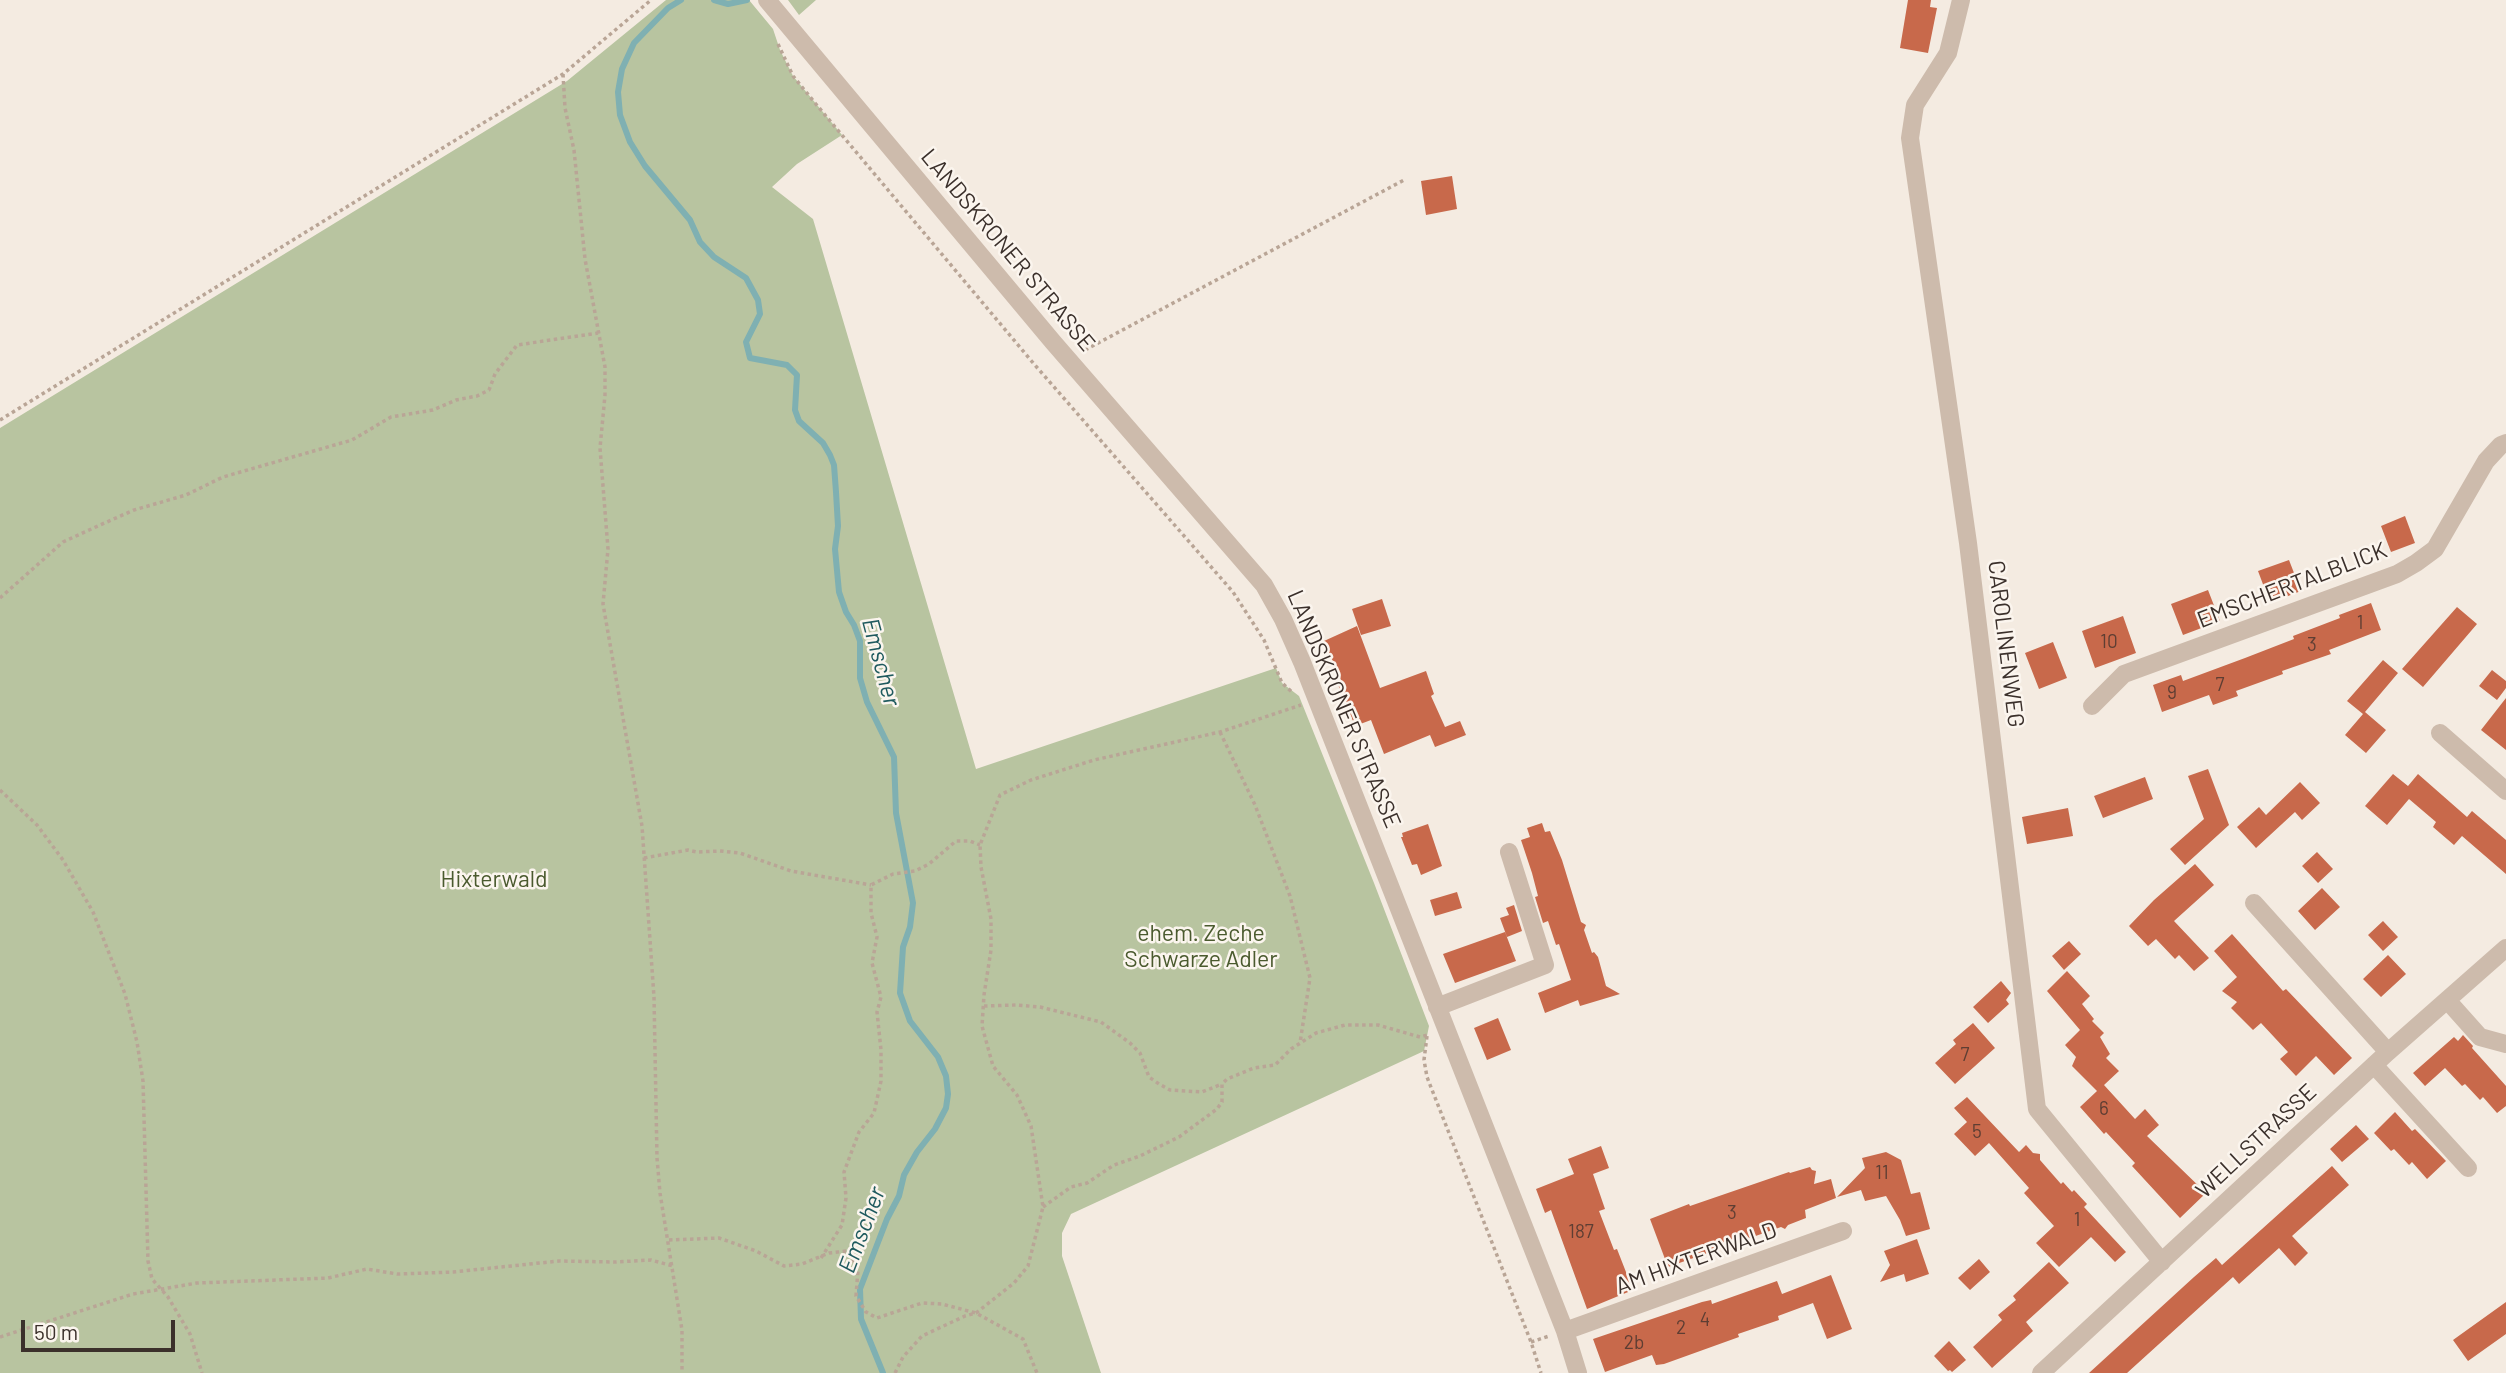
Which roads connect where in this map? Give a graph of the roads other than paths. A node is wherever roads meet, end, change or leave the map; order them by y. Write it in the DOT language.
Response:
graph roads {
  1 [pos="767,0"];
  2 [pos="1961,0"];
  3 [pos="2506,443"];
  4 [pos="2092,706"];
  5 [pos="2440,733"];
  6 [pos="2506,791"];
  7 [pos="1509,852"];
  8 [pos="2254,903"];
  9 [pos="2506,948"];
  10 [pos="2447,1000"];
  11 [pos="1437,1007"];
  12 [pos="2506,1044"];
  13 [pos="2389,1052"];
  14 [pos="2374,1065"];
  15 [pos="2468,1168"];
  16 [pos="1843,1231"];
  17 [pos="2162,1262"];
  18 [pos="1565,1331"];
  19 [pos="1578,1373"];
  20 [pos="2040,1373"];
  1 -- 11 [label="street, LANDSKRONER STRASSE"];
  2 -- 17 [label="street, CAROLINENWEG"];
  3 -- 4 [label="street, EMSCHERTALBLICK"];
  5 -- 6 [label="street"];
  7 -- 11 [label="street"];
  8 -- 13 [label="street"];
  9 -- 10 [label="street, WELLSTRASSE"];
  10 -- 12 [label="street"];
  10 -- 13 [label="street, WELLSTRASSE"];
  11 -- 18 [label="street, LANDSKRONER STRASSE"];
  13 -- 14 [label="street, WELLSTRASSE"];
  14 -- 15 [label="street"];
  14 -- 17 [label="street, WELLSTRASSE"];
  16 -- 18 [label="street, AM HIXTERWALD"];
  17 -- 20 [label="street, WELLSTRASSE"];
  18 -- 19 [label="street, LANDSKRONER STRASSE"];
}
